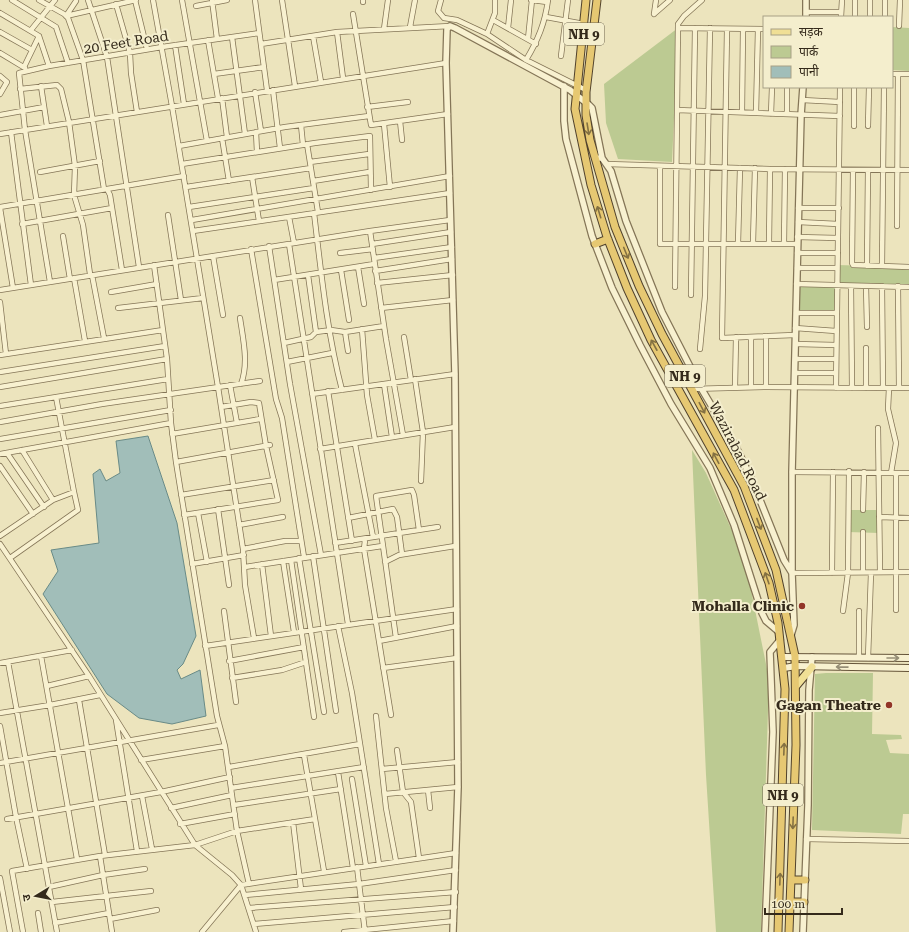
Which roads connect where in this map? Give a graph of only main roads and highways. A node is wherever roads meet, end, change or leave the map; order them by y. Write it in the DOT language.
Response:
graph roads {
  1 [pos="586,0"];
  2 [pos="597,0"];
  3 [pos="583,153"];
  4 [pos="594,154"];
  5 [pos="608,239"];
  6 [pos="595,244"];
  7 [pos="795,656"];
  8 [pos="783,657"];
  9 [pos="909,658"];
  10 [pos="796,666"];
  11 [pos="812,667"];
  12 [pos="784,668"];
  13 [pos="909,668"];
  14 [pos="796,686"];
  15 [pos="791,880"];
  16 [pos="805,880"];
  17 [pos="790,902"];
  18 [pos="804,902"];
  19 [pos="778,932"];
  20 [pos="789,932"];
  1 -- 3 [label="highway, Wazirabad Road / NH 9"];
  2 -- 4 [label="highway, Wazirabad Road / NH 9, one-way"];
  3 -- 4 [label="highway"];
  5 -- 3 [label="highway, Wazirabad Road / NH 9, one-way"];
  4 -- 7 [label="highway, Wazirabad Road / NH 9, one-way"];
  5 -- 6 [label="highway"];
  8 -- 5 [label="highway, Wazirabad Road / NH 9, one-way"];
  7 -- 8 [label="main road"];
  7 -- 9 [label="main road, one-way"];
  7 -- 10 [label="highway, Wazirabad Road / NH 9"];
  8 -- 12 [label="highway, Wazirabad Road / NH 9"];
  10 -- 11 [label="main road"];
  10 -- 12 [label="main road"];
  10 -- 14 [label="highway, Wazirabad Road / NH 9"];
  13 -- 11 [label="main road, one-way"];
  11 -- 14 [label="main road"];
  19 -- 12 [label="highway, Wazirabad Road / NH 9, one-way"];
  14 -- 15 [label="highway, Wazirabad Road / NH 9, one-way"];
  15 -- 16 [label="highway"];
  15 -- 17 [label="highway, Wazirabad Road / NH 9"];
  17 -- 18 [label="highway"];
  17 -- 20 [label="highway, Wazirabad Road / NH 9"];
}
